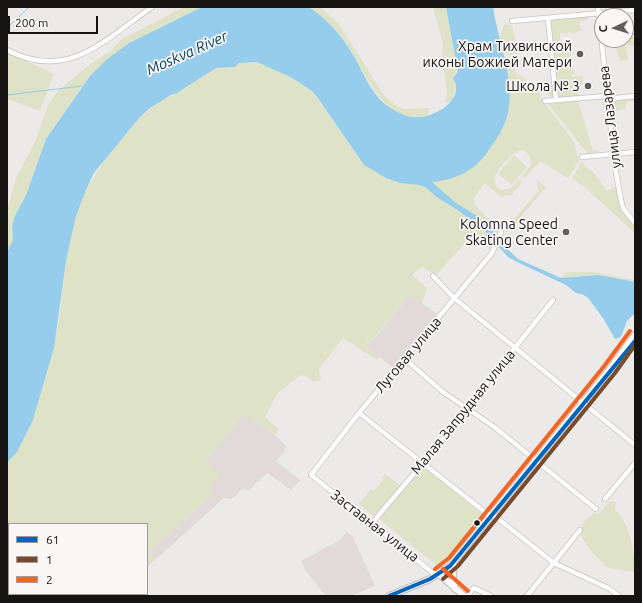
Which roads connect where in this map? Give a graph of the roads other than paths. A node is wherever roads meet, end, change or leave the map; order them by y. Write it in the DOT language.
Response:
graph roads {
  1 [pos="152,7"];
  2 [pos="594,13"];
  3 [pos="548,18"];
  4 [pos="512,21"];
  5 [pos="602,48"];
  6 [pos="7,50"];
  7 [pos="635,96"];
  8 [pos="607,97"];
  9 [pos="556,100"];
  10 [pos="545,101"];
  11 [pos="635,152"];
  12 [pos="611,154"];
  13 [pos="582,157"];
  14 [pos="635,223"];
  15 [pos="501,232"];
  16 [pos="433,276"];
  17 [pos="454,298"];
  18 [pos="553,300"];
  19 [pos="635,335"];
  20 [pos="635,341"];
  21 [pos="515,348"];
  22 [pos="405,359"];
  23 [pos="616,362"];
  24 [pos="583,402"];
  25 [pos="467,407"];
  26 [pos="359,413"];
  27 [pos="635,445"];
  28 [pos="536,460"];
  29 [pos="423,463"];
  30 [pos="635,463"];
  31 [pos="311,475"];
  32 [pos="604,499"];
  33 [pos="596,509"];
  34 [pos="491,515"];
  35 [pos="372,523"];
  36 [pos="580,530"];
  37 [pos="453,562"];
  38 [pos="554,563"];
  39 [pos="439,574"];
  40 [pos="430,580"];
  41 [pos="450,584"];
  42 [pos="455,589"];
  43 [pos="389,596"];
  44 [pos="464,596"];
  45 [pos="467,596"];
  46 [pos="491,596"];
  47 [pos="527,596"];
  48 [pos="619,596"];
  1 -- 6 [label="street"];
  2 -- 3 [label="street"];
  3 -- 4 [label="street"];
  3 -- 9 [label="street"];
  5 -- 8 [label="street, улица Лазарева"];
  7 -- 8 [label="street"];
  8 -- 9 [label="street"];
  8 -- 12 [label="street, улица Лазарева"];
  9 -- 10 [label="street"];
  11 -- 12 [label="street"];
  12 -- 13 [label="street"];
  12 -- 14 [label="street, улица Лазарева"];
  15 -- 17 [label="street, Луговая улица"];
  16 -- 17 [label="street"];
  17 -- 21 [label="street"];
  17 -- 22 [label="street, Луговая улица"];
  18 -- 21 [label="street, Малая Запрудная улица"];
  19 -- 23 [label="main road"];
  20 -- 23 [label="main road"];
  21 -- 24 [label="street"];
  21 -- 25 [label="street, Малая Запрудная улица"];
  22 -- 25 [label="street"];
  22 -- 26 [label="street, Луговая улица"];
  23 -- 24 [label="main road"];
  24 -- 27 [label="street"];
  24 -- 28 [label="main road"];
  25 -- 28 [label="street"];
  25 -- 29 [label="street, Малая Запрудная улица"];
  26 -- 29 [label="street"];
  26 -- 31 [label="street, Луговая улица"];
  28 -- 33 [label="street"];
  28 -- 34 [label="main road"];
  29 -- 34 [label="street"];
  29 -- 35 [label="street, Малая Запрудная улица"];
  30 -- 32 [label="street"];
  31 -- 35 [label="street, Заставная улица"];
  34 -- 37 [label="main road"];
  34 -- 38 [label="street"];
  35 -- 39 [label="street, Заставная улица"];
  36 -- 38 [label="street"];
  37 -- 39 [label="main road"];
  37 -- 42 [label="main road"];
  38 -- 47 [label="street"];
  38 -- 48 [label="street"];
  39 -- 40 [label="main road"];
  39 -- 41 [label="main road"];
  40 -- 41 [label="main road"];
  40 -- 43 [label="main road"];
  41 -- 42 [label="main road"];
  42 -- 44 [label="main road"];
  45 -- 46 [label="street"];
}
